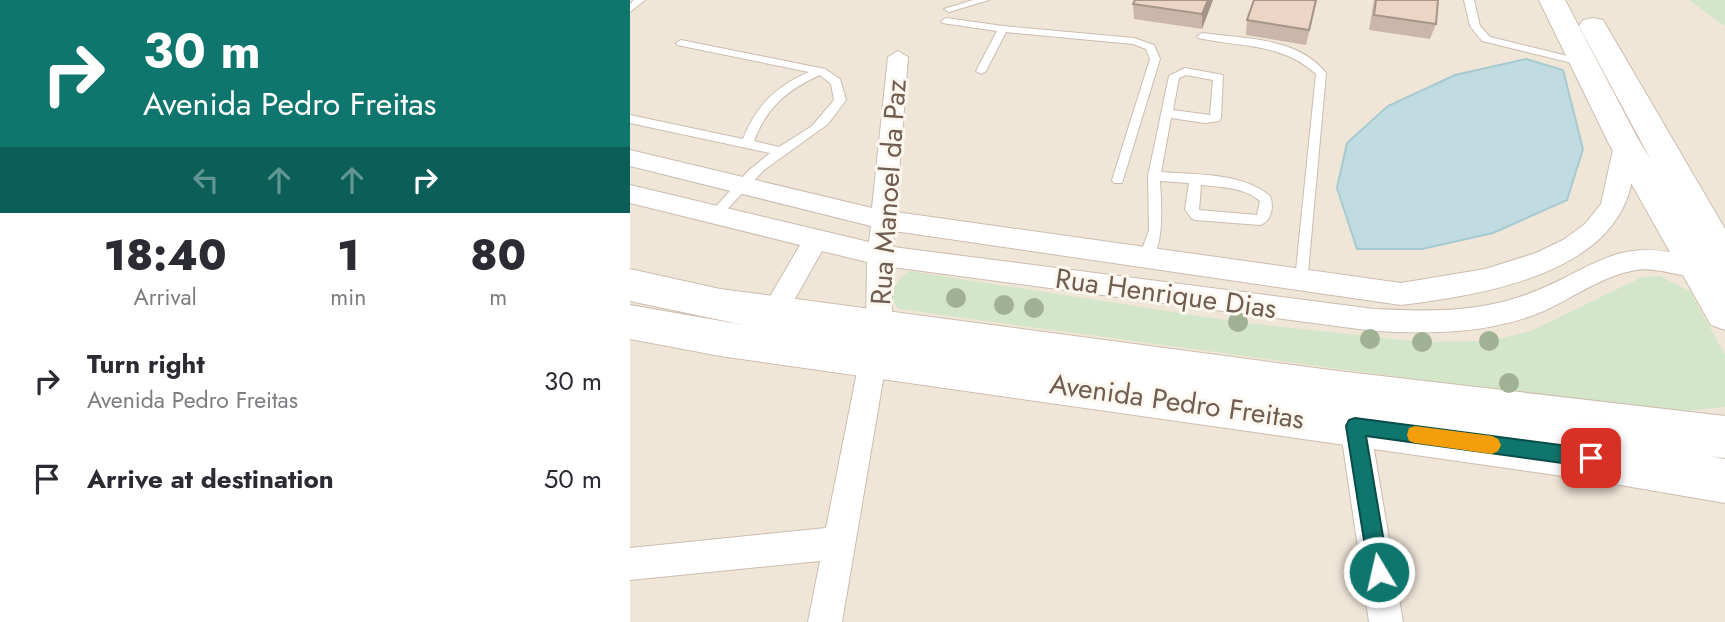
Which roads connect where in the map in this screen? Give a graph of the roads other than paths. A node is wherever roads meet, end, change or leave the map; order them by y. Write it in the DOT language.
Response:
graph roads {
  1 [pos="640,0"];
  2 [pos="984,0"];
  3 [pos="1469,0"];
  4 [pos="1552,0"];
  5 [pos="1579,0"];
  6 [pos="630,9"];
  7 [pos="1003,29"];
  8 [pos="1202,36"];
  9 [pos="681,43"];
  10 [pos="898,57"];
  11 [pos="1584,63"];
  12 [pos="821,71"];
  13 [pos="981,71"];
  14 [pos="1167,113"];
  15 [pos="630,119"];
  16 [pos="1624,142"];
  17 [pos="747,144"];
  18 [pos="780,151"];
  19 [pos="630,158"];
  20 [pos="1153,176"];
  21 [pos="1118,180"];
  22 [pos="1195,181"];
  23 [pos="741,187"];
  24 [pos="630,194"];
  25 [pos="714,216"];
  26 [pos="884,220"];
  27 [pos="815,241"];
  28 [pos="880,255"];
  29 [pos="1146,258"];
  30 [pos="1710,265"];
  31 [pos="1302,280"];
  32 [pos="630,285"];
  33 [pos="1302,311"];
  34 [pos="774,312"];
  35 [pos="1725,313"];
  36 [pos="630,322"];
  37 [pos="877,343"];
  38 [pos="1355,426"];
  39 [pos="1725,436"];
  40 [pos="1725,481"];
  41 [pos="841,543"];
  42 [pos="630,564"];
  43 [pos="825,622"];
  44 [pos="1386,622"];
  1 -- 6 [label="lane"];
  2 -- 7 [label="lane"];
  3 -- 11 [label="lane"];
  4 -- 11 [label="main road"];
  5 -- 30 [label="main road"];
  7 -- 13 [label="lane"];
  7 -- 21 [label="lane"];
  8 -- 31 [label="lane"];
  9 -- 12 [label="lane"];
  10 -- 26 [label="street, Rua Manoel da Paz"];
  11 -- 16 [label="main road"];
  12 -- 17 [label="lane"];
  12 -- 18 [label="lane"];
  14 -- 14 [label="lane"];
  14 -- 20 [label="lane"];
  15 -- 17 [label="lane"];
  16 -- 30 [label="main road"];
  16 -- 31 [label="street, Rua Henrique Dias"];
  17 -- 18 [label="lane"];
  18 -- 23 [label="lane"];
  19 -- 23 [label="street, Rua Henrique Dias"];
  20 -- 22 [label="lane"];
  20 -- 29 [label="lane"];
  22 -- 22 [label="lane"];
  23 -- 25 [label="lane"];
  23 -- 26 [label="street, Rua Henrique Dias"];
  24 -- 25 [label="street, Rua Henrique Dias"];
  25 -- 27 [label="street, Rua Henrique Dias"];
  26 -- 28 [label="street, Rua Manoel da Paz"];
  26 -- 29 [label="street, Rua Henrique Dias"];
  27 -- 28 [label="street, Rua Henrique Dias"];
  27 -- 34 [label="street"];
  28 -- 33 [label="street, Rua Henrique Dias"];
  28 -- 37 [label="street, Rua Manoel da Paz"];
  29 -- 31 [label="street, Rua Henrique Dias"];
  30 -- 33 [label="street, Rua Henrique Dias"];
  30 -- 35 [label="main road"];
  31 -- 33 [label="street"];
  32 -- 34 [label="main road, Avenida Pedro Freitas"];
  34 -- 37 [label="main road, Avenida Pedro Freitas"];
  36 -- 37 [label="main road, Avenida Pedro Freitas"];
  37 -- 38 [label="main road, Avenida Pedro Freitas"];
  37 -- 39 [label="main road, Avenida Pedro Freitas"];
  37 -- 41 [label="street, Rua Manoel da Paz"];
  38 -- 40 [label="main road, Avenida Pedro Freitas"];
  38 -- 44 [label="street"];
  41 -- 42 [label="street"];
  41 -- 43 [label="street, Rua Manoel da Paz"];
}
